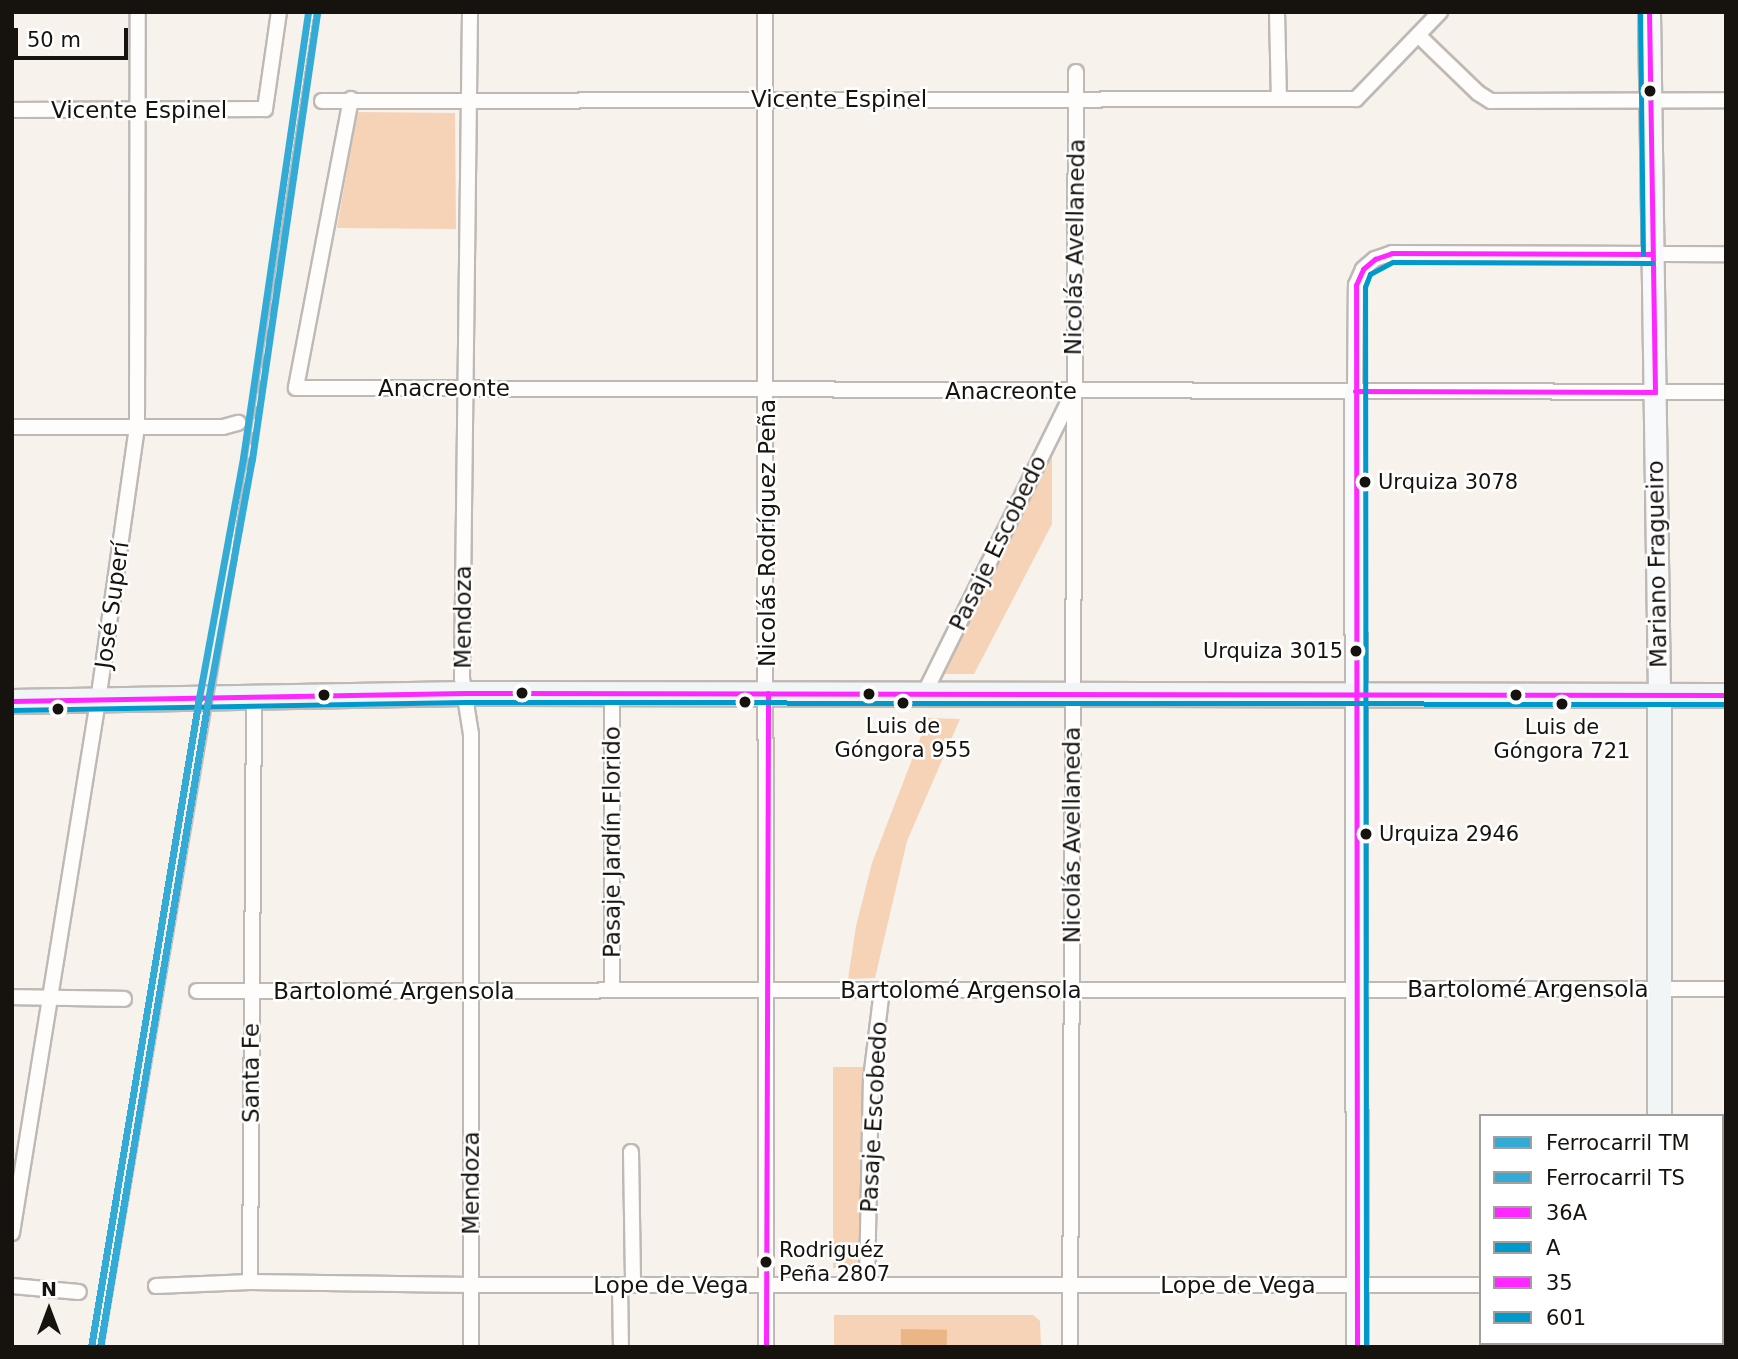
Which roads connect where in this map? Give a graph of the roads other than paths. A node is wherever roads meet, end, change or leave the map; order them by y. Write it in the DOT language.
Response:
graph roads {
  1 [pos="138,12"];
  2 [pos="279,12"];
  3 [pos="470,12"];
  4 [pos="765,12"];
  5 [pos="1277,12"];
  6 [pos="1440,12"];
  7 [pos="1650,12"];
  8 [pos="1418,35"];
  9 [pos="1076,72"];
  10 [pos="351,99"];
  11 [pos="467,99"];
  12 [pos="765,99"];
  13 [pos="1076,99"];
  14 [pos="1279,99"];
  15 [pos="1651,100"];
  16 [pos="1726,100"];
  17 [pos="322,101"];
  18 [pos="12,110"];
  19 [pos="138,110"];
  20 [pos="1651,254"];
  21 [pos="1726,254"];
  22 [pos="465,388"];
  23 [pos="766,390"];
  24 [pos="1073,391"];
  25 [pos="1354,391"];
  26 [pos="1655,392"];
  27 [pos="1726,392"];
  28 [pos="238,423"];
  29 [pos="12,427"];
  30 [pos="137,427"];
  31 [pos="465,693"];
  32 [pos="612,693"];
  33 [pos="768,693"];
  34 [pos="923,694"];
  35 [pos="1072,694"];
  36 [pos="1355,694"];
  37 [pos="254,695"];
  38 [pos="1659,695"];
  39 [pos="1726,695"];
  40 [pos="12,701"];
  41 [pos="98,701"];
  42 [pos="1356,989"];
  43 [pos="1660,989"];
  44 [pos="1726,989"];
  45 [pos="612,990"];
  46 [pos="767,990"];
  47 [pos="882,990"];
  48 [pos="1071,990"];
  49 [pos="197,991"];
  50 [pos="252,991"];
  51 [pos="471,991"];
  52 [pos="12,997"];
  53 [pos="48,998"];
  54 [pos="124,999"];
  55 [pos="1660,1114"];
  56 [pos="631,1152"];
  57 [pos="12,1233"];
  58 [pos="250,1282"];
  59 [pos="471,1285"];
  60 [pos="626,1285"];
  61 [pos="766,1285"];
  62 [pos="867,1285"];
  63 [pos="1070,1285"];
  64 [pos="1357,1285"];
  65 [pos="1479,1285"];
  66 [pos="12,1286"];
  67 [pos="156,1286"];
  68 [pos="79,1292"];
  69 [pos="471,1347"];
  70 [pos="621,1347"];
  71 [pos="765,1347"];
  72 [pos="1070,1347"];
  73 [pos="1357,1347"];
  1 -- 19 [label="street, José Superí"];
  2 -- 19 [label="street, Vicente Espinel"];
  3 -- 11 [label="street, Mendoza"];
  4 -- 12 [label="street, Nicolás Rodríguez Peña"];
  5 -- 14 [label="street"];
  6 -- 8 [label="street"];
  7 -- 15 [label="street, Mariano Fragueiro"];
  8 -- 14 [label="street, Vicente Espinel"];
  8 -- 15 [label="street"];
  9 -- 13 [label="street, Nicolás Avellaneda"];
  10 -- 11 [label="street, Vicente Espinel"];
  10 -- 17 [label="street, Vicente Espinel"];
  10 -- 22 [label="street, Anacreonte"];
  11 -- 12 [label="street, Vicente Espinel"];
  11 -- 22 [label="street, Mendoza"];
  12 -- 13 [label="street, Vicente Espinel"];
  12 -- 23 [label="street, Nicolás Rodríguez Peña"];
  13 -- 14 [label="street, Vicente Espinel"];
  13 -- 24 [label="street, Nicolás Avellaneda"];
  15 -- 16 [label="street"];
  15 -- 20 [label="street, Mariano Fragueiro"];
  18 -- 19 [label="street, Vicente Espinel"];
  19 -- 30 [label="street, José Superí"];
  20 -- 21 [label="street"];
  20 -- 25 [label="street"];
  20 -- 26 [label="street, Mariano Fragueiro"];
  22 -- 23 [label="street, Anacreonte"];
  22 -- 31 [label="street, Mendoza"];
  23 -- 24 [label="street, Anacreonte"];
  23 -- 33 [label="street, Nicolás Rodríguez Peña"];
  24 -- 25 [label="street, Anacreonte"];
  24 -- 34 [label="street, Pasaje Escobedo"];
  24 -- 35 [label="street, Nicolás Avellaneda"];
  25 -- 26 [label="street, Anacreonte"];
  25 -- 36 [label="street"];
  26 -- 27 [label="street, Anacreonte"];
  26 -- 38 [label="street, Mariano Fragueiro"];
  28 -- 30 [label="street"];
  29 -- 30 [label="street"];
  30 -- 41 [label="street, José Superí"];
  31 -- 32 [label="main road"];
  31 -- 37 [label="main road"];
  31 -- 51 [label="street, Mendoza"];
  32 -- 33 [label="main road"];
  32 -- 45 [label="street, Pasaje Jardín Florido"];
  33 -- 34 [label="main road"];
  33 -- 46 [label="street, Nicolás Rodríguez Peña"];
  34 -- 35 [label="main road"];
  35 -- 36 [label="main road"];
  35 -- 48 [label="street, Nicolás Avellaneda"];
  36 -- 38 [label="main road"];
  36 -- 42 [label="street"];
  37 -- 41 [label="main road"];
  37 -- 50 [label="street, Santa Fe"];
  38 -- 39 [label="main road"];
  38 -- 43 [label="main road, Mariano Fragueiro"];
  40 -- 41 [label="main road"];
  41 -- 53 [label="street, José Superí"];
  42 -- 43 [label="street, Bartolomé Argensola"];
  42 -- 48 [label="street, Bartolomé Argensola"];
  42 -- 64 [label="street"];
  43 -- 44 [label="street, Bartolomé Argensola"];
  43 -- 55 [label="main road, Mariano Fragueiro"];
  45 -- 46 [label="street, Bartolomé Argensola"];
  45 -- 51 [label="street, Bartolomé Argensola"];
  46 -- 47 [label="street, Bartolomé Argensola"];
  46 -- 61 [label="street, Nicolás Rodríguez Peña"];
  47 -- 48 [label="street, Bartolomé Argensola"];
  47 -- 62 [label="street, Pasaje Escobedo"];
  48 -- 63 [label="street, Nicolás Avellaneda"];
  49 -- 50 [label="street, Bartolomé Argensola"];
  50 -- 51 [label="street, Bartolomé Argensola"];
  50 -- 58 [label="street, Santa Fe"];
  51 -- 59 [label="street, Mendoza"];
  52 -- 53 [label="street"];
  53 -- 54 [label="street"];
  53 -- 57 [label="street, José Superí"];
  56 -- 60 [label="street"];
  58 -- 59 [label="street, Lope de Vega"];
  58 -- 67 [label="street, Lope de Vega"];
  59 -- 60 [label="street, Lope de Vega"];
  59 -- 69 [label="street, Mendoza"];
  60 -- 61 [label="street, Lope de Vega"];
  60 -- 70 [label="street"];
  61 -- 62 [label="street, Lope de Vega"];
  61 -- 71 [label="street, Nicolás Rodríguez Peña"];
  62 -- 63 [label="street, Lope de Vega"];
  63 -- 64 [label="street, Lope de Vega"];
  63 -- 72 [label="street, Nicolás Avellaneda"];
  64 -- 65 [label="street, Lope de Vega"];
  64 -- 73 [label="street"];
  66 -- 68 [label="street"];
}
